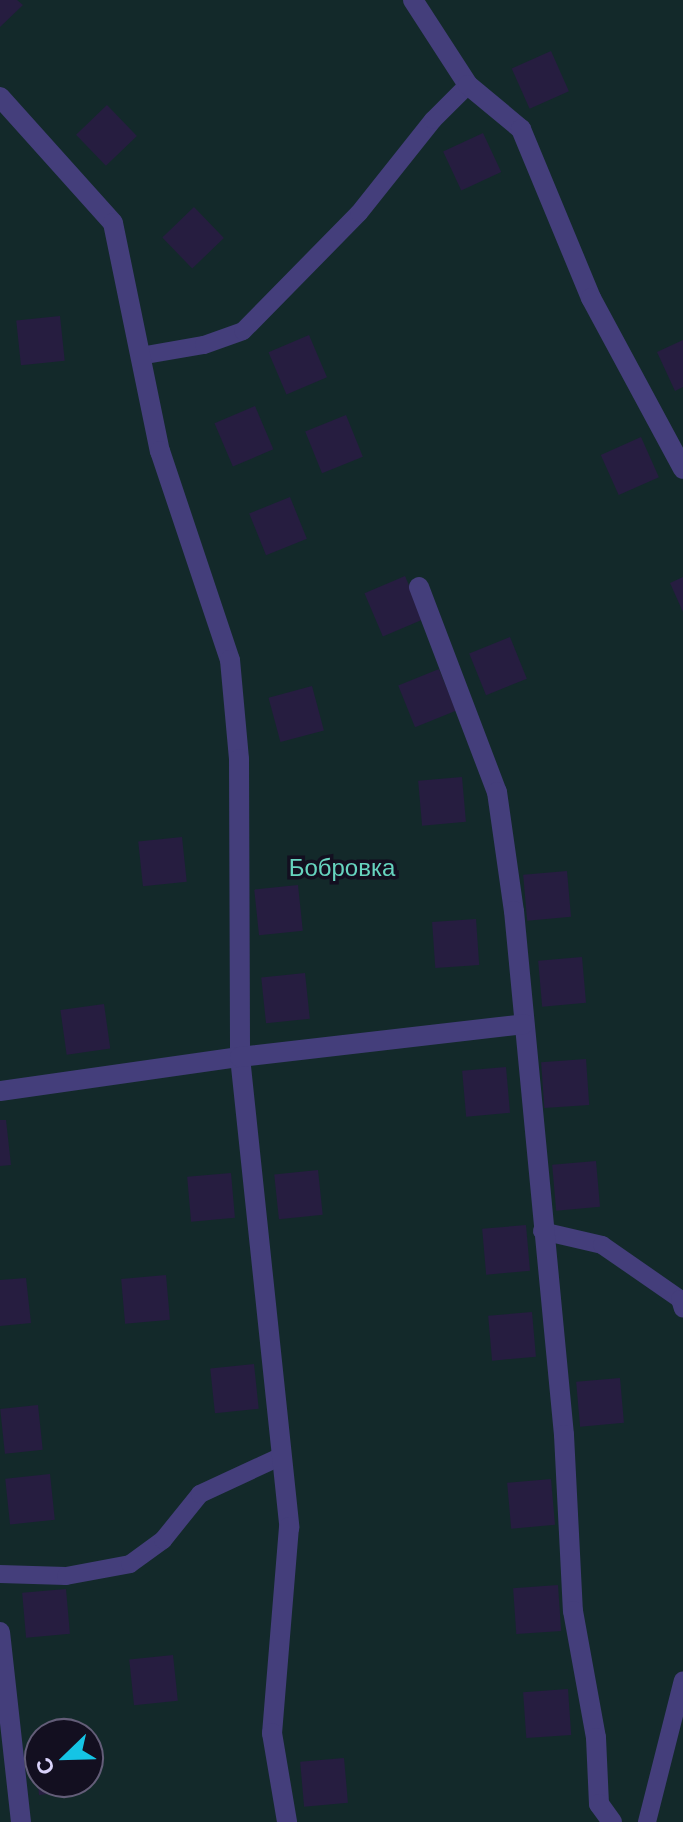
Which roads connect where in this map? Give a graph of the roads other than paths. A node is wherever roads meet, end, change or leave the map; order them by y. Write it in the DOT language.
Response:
graph roads {
  1 [pos="413,0"];
  2 [pos="468,85"];
  3 [pos="0,97"];
  4 [pos="140,356"];
  5 [pos="683,469"];
  6 [pos="419,587"];
  7 [pos="524,1024"];
  8 [pos="240,1057"];
  9 [pos="0,1091"];
  10 [pos="542,1231"];
  11 [pos="683,1309"];
  12 [pos="282,1456"];
  13 [pos="0,1574"];
  14 [pos="0,1632"];
  15 [pos="683,1680"];
  16 [pos="21,1822"];
  17 [pos="287,1822"];
  18 [pos="612,1822"];
  19 [pos="647,1822"];
  1 -- 2 [label="street"];
  2 -- 4 [label="lane"];
  2 -- 5 [label="street"];
  3 -- 4 [label="street"];
  4 -- 8 [label="street"];
  6 -- 7 [label="street"];
  7 -- 8 [label="street"];
  7 -- 10 [label="street"];
  8 -- 9 [label="street"];
  8 -- 12 [label="street"];
  10 -- 11 [label="lane"];
  10 -- 18 [label="street"];
  12 -- 13 [label="lane"];
  12 -- 17 [label="street"];
  14 -- 16 [label="street"];
  15 -- 19 [label="lane"];
}
